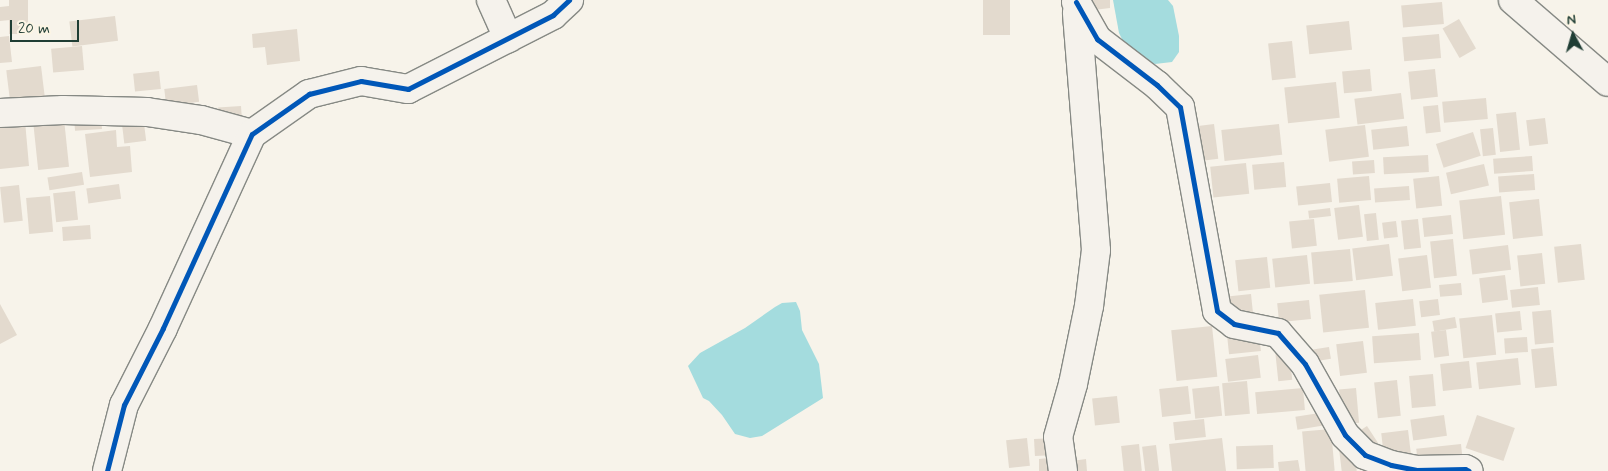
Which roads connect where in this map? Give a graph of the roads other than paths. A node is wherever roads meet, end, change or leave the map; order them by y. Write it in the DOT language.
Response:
graph roads {
  1 [pos="491,0"];
  2 [pos="569,0"];
  3 [pos="1513,0"];
  4 [pos="1076,1"];
  5 [pos="508,38"];
  6 [pos="1608,82"];
  7 [pos="0,113"];
  8 [pos="252,134"];
  9 [pos="107,471"];
  10 [pos="1063,471"];
  11 [pos="1469,471"];
  1 -- 5 [label="street"];
  2 -- 5 [label="street"];
  3 -- 6 [label="street"];
  4 -- 10 [label="street"];
  4 -- 11 [label="street"];
  5 -- 8 [label="street"];
  7 -- 8 [label="street"];
  8 -- 9 [label="street"];
}
